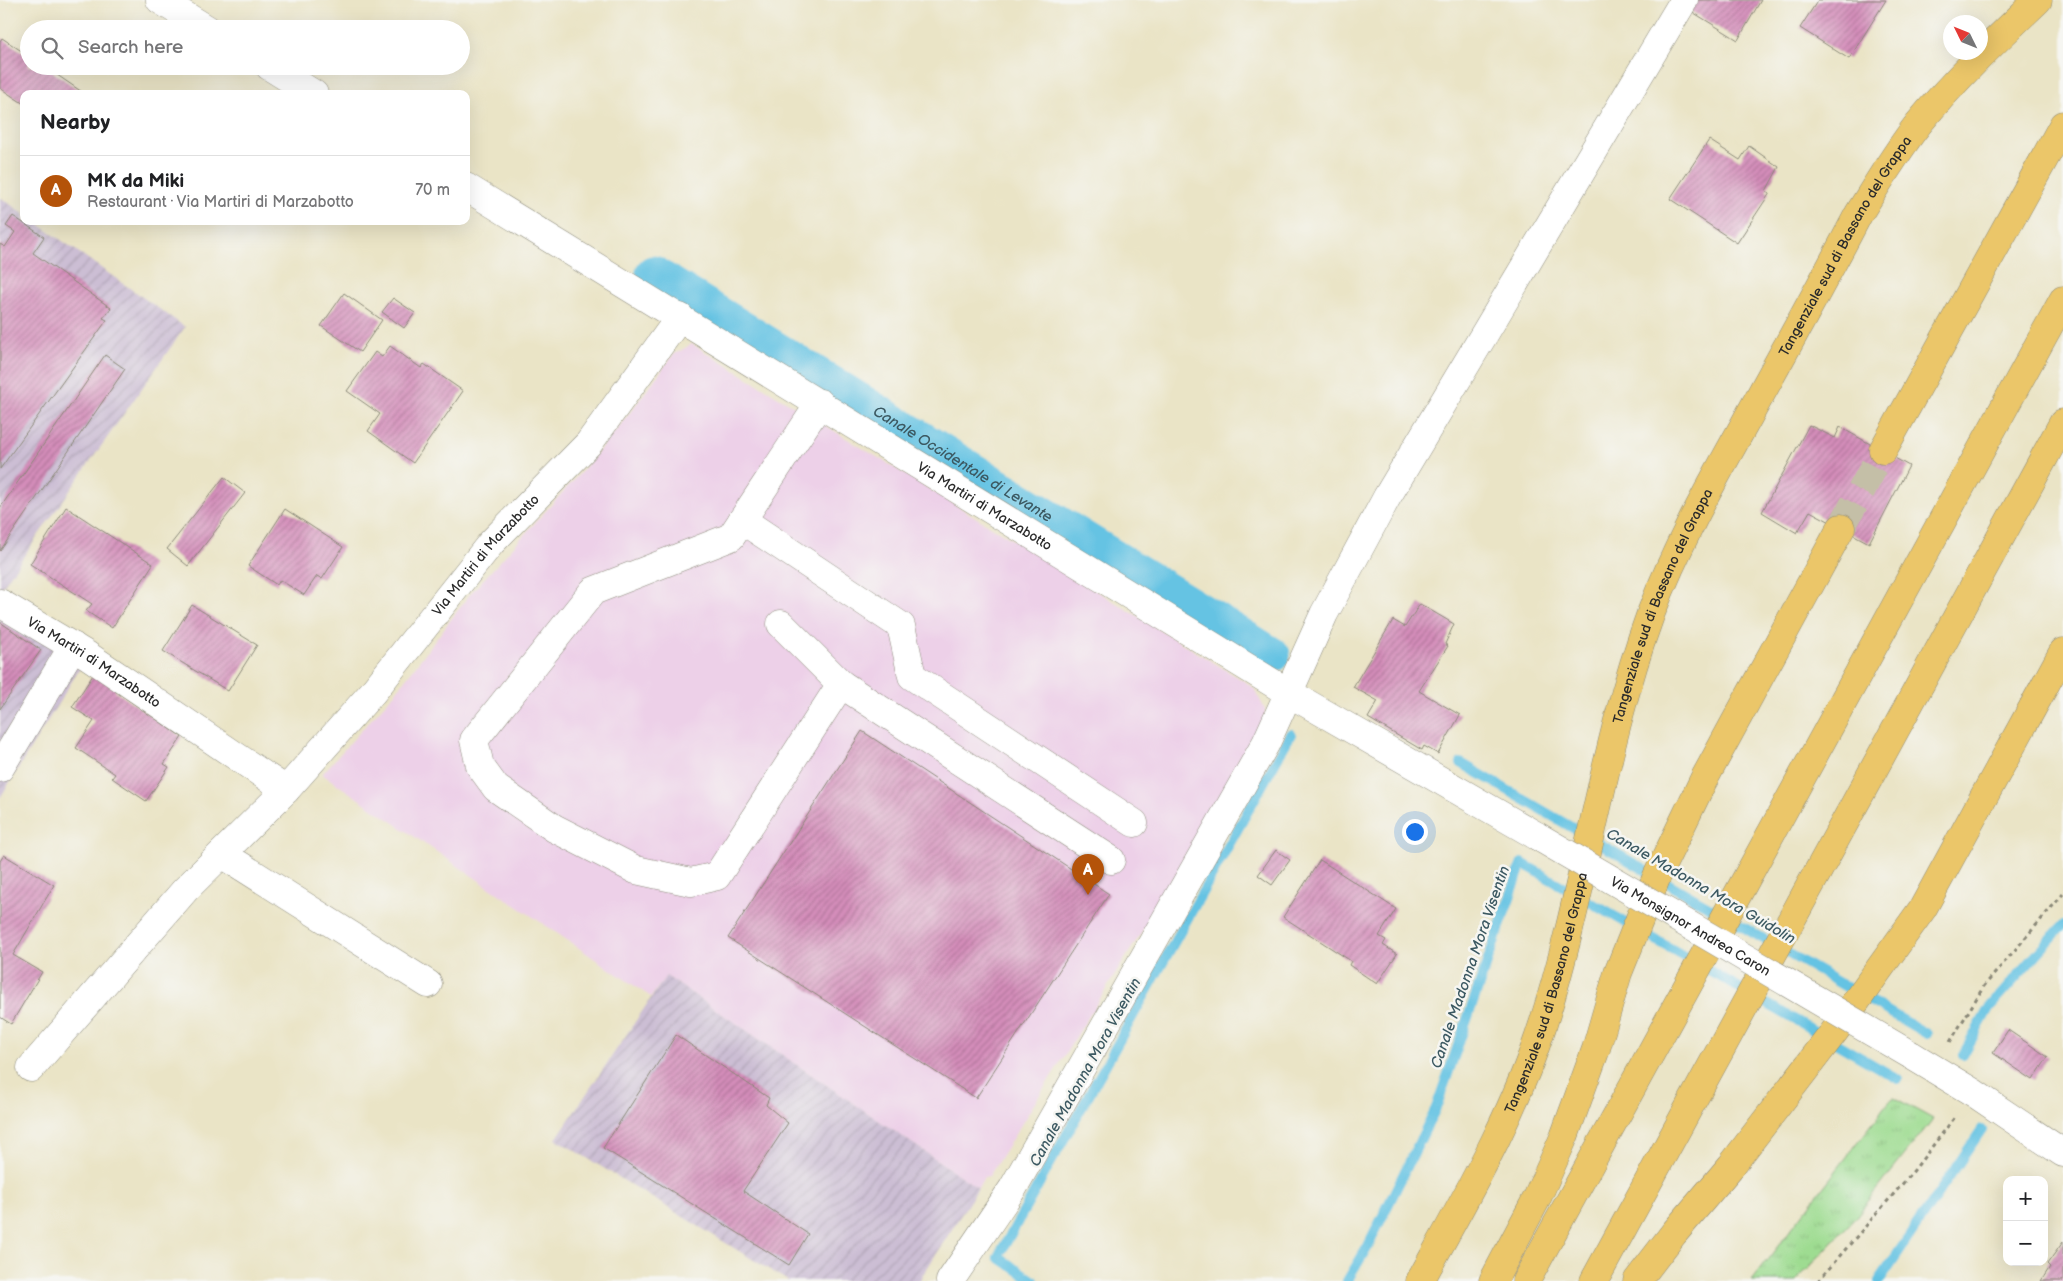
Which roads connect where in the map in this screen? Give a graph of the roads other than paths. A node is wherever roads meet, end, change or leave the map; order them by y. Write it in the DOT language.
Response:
graph roads {
  1 [pos="160,0"];
  2 [pos="1684,0"];
  3 [pos="2038,0"];
  4 [pos="192,20"];
  5 [pos="283,75"];
  6 [pos="308,90"];
  7 [pos="2063,125"];
  8 [pos="470,189"];
  9 [pos="2063,300"];
  10 [pos="680,317"];
  11 [pos="820,403"];
  12 [pos="2063,423"];
  13 [pos="1883,450"];
  14 [pos="742,520"];
  15 [pos="1841,528"];
  16 [pos="0,603"];
  17 [pos="781,624"];
  18 [pos="73,646"];
  19 [pos="2063,652"];
  20 [pos="841,684"];
  21 [pos="1289,693"];
  22 [pos="0,768"];
  23 [pos="286,790"];
  24 [pos="1134,823"];
  25 [pos="222,854"];
  26 [pos="1111,860"];
  27 [pos="428,984"];
  28 [pos="31,1068"];
  29 [pos="2063,1152"];
  30 [pos="950,1281"];
  31 [pos="1420,1281"];
  32 [pos="1493,1281"];
  33 [pos="1526,1281"];
  34 [pos="1594,1281"];
  35 [pos="1637,1281"];
  1 -- 4 [label="street"];
  2 -- 21 [label="street"];
  3 -- 31 [label="highway, Tangenziale sud di Bassano del Grappa"];
  5 -- 6 [label="street"];
  7 -- 13 [label="highway"];
  8 -- 10 [label="street, Via Martiri di Marzabotto"];
  9 -- 33 [label="highway"];
  10 -- 11 [label="street, Via Martiri di Marzabotto"];
  10 -- 23 [label="street, Via Martiri di Marzabotto"];
  11 -- 14 [label="street"];
  11 -- 21 [label="street, Via Martiri di Marzabotto"];
  12 -- 34 [label="highway"];
  14 -- 20 [label="street"];
  14 -- 24 [label="street"];
  15 -- 32 [label="highway"];
  16 -- 18 [label="street, Via Martiri di Marzabotto"];
  17 -- 20 [label="street"];
  18 -- 22 [label="street"];
  18 -- 23 [label="street, Via Martiri di Marzabotto"];
  19 -- 35 [label="highway"];
  20 -- 26 [label="street"];
  21 -- 29 [label="street, Via Monsignor Andrea Caron, bridge"];
  21 -- 30 [label="street"];
  23 -- 25 [label="street, Via Martiri di Marzabotto"];
  25 -- 27 [label="street"];
  25 -- 28 [label="street, Via Martiri di Marzabotto"];
}
